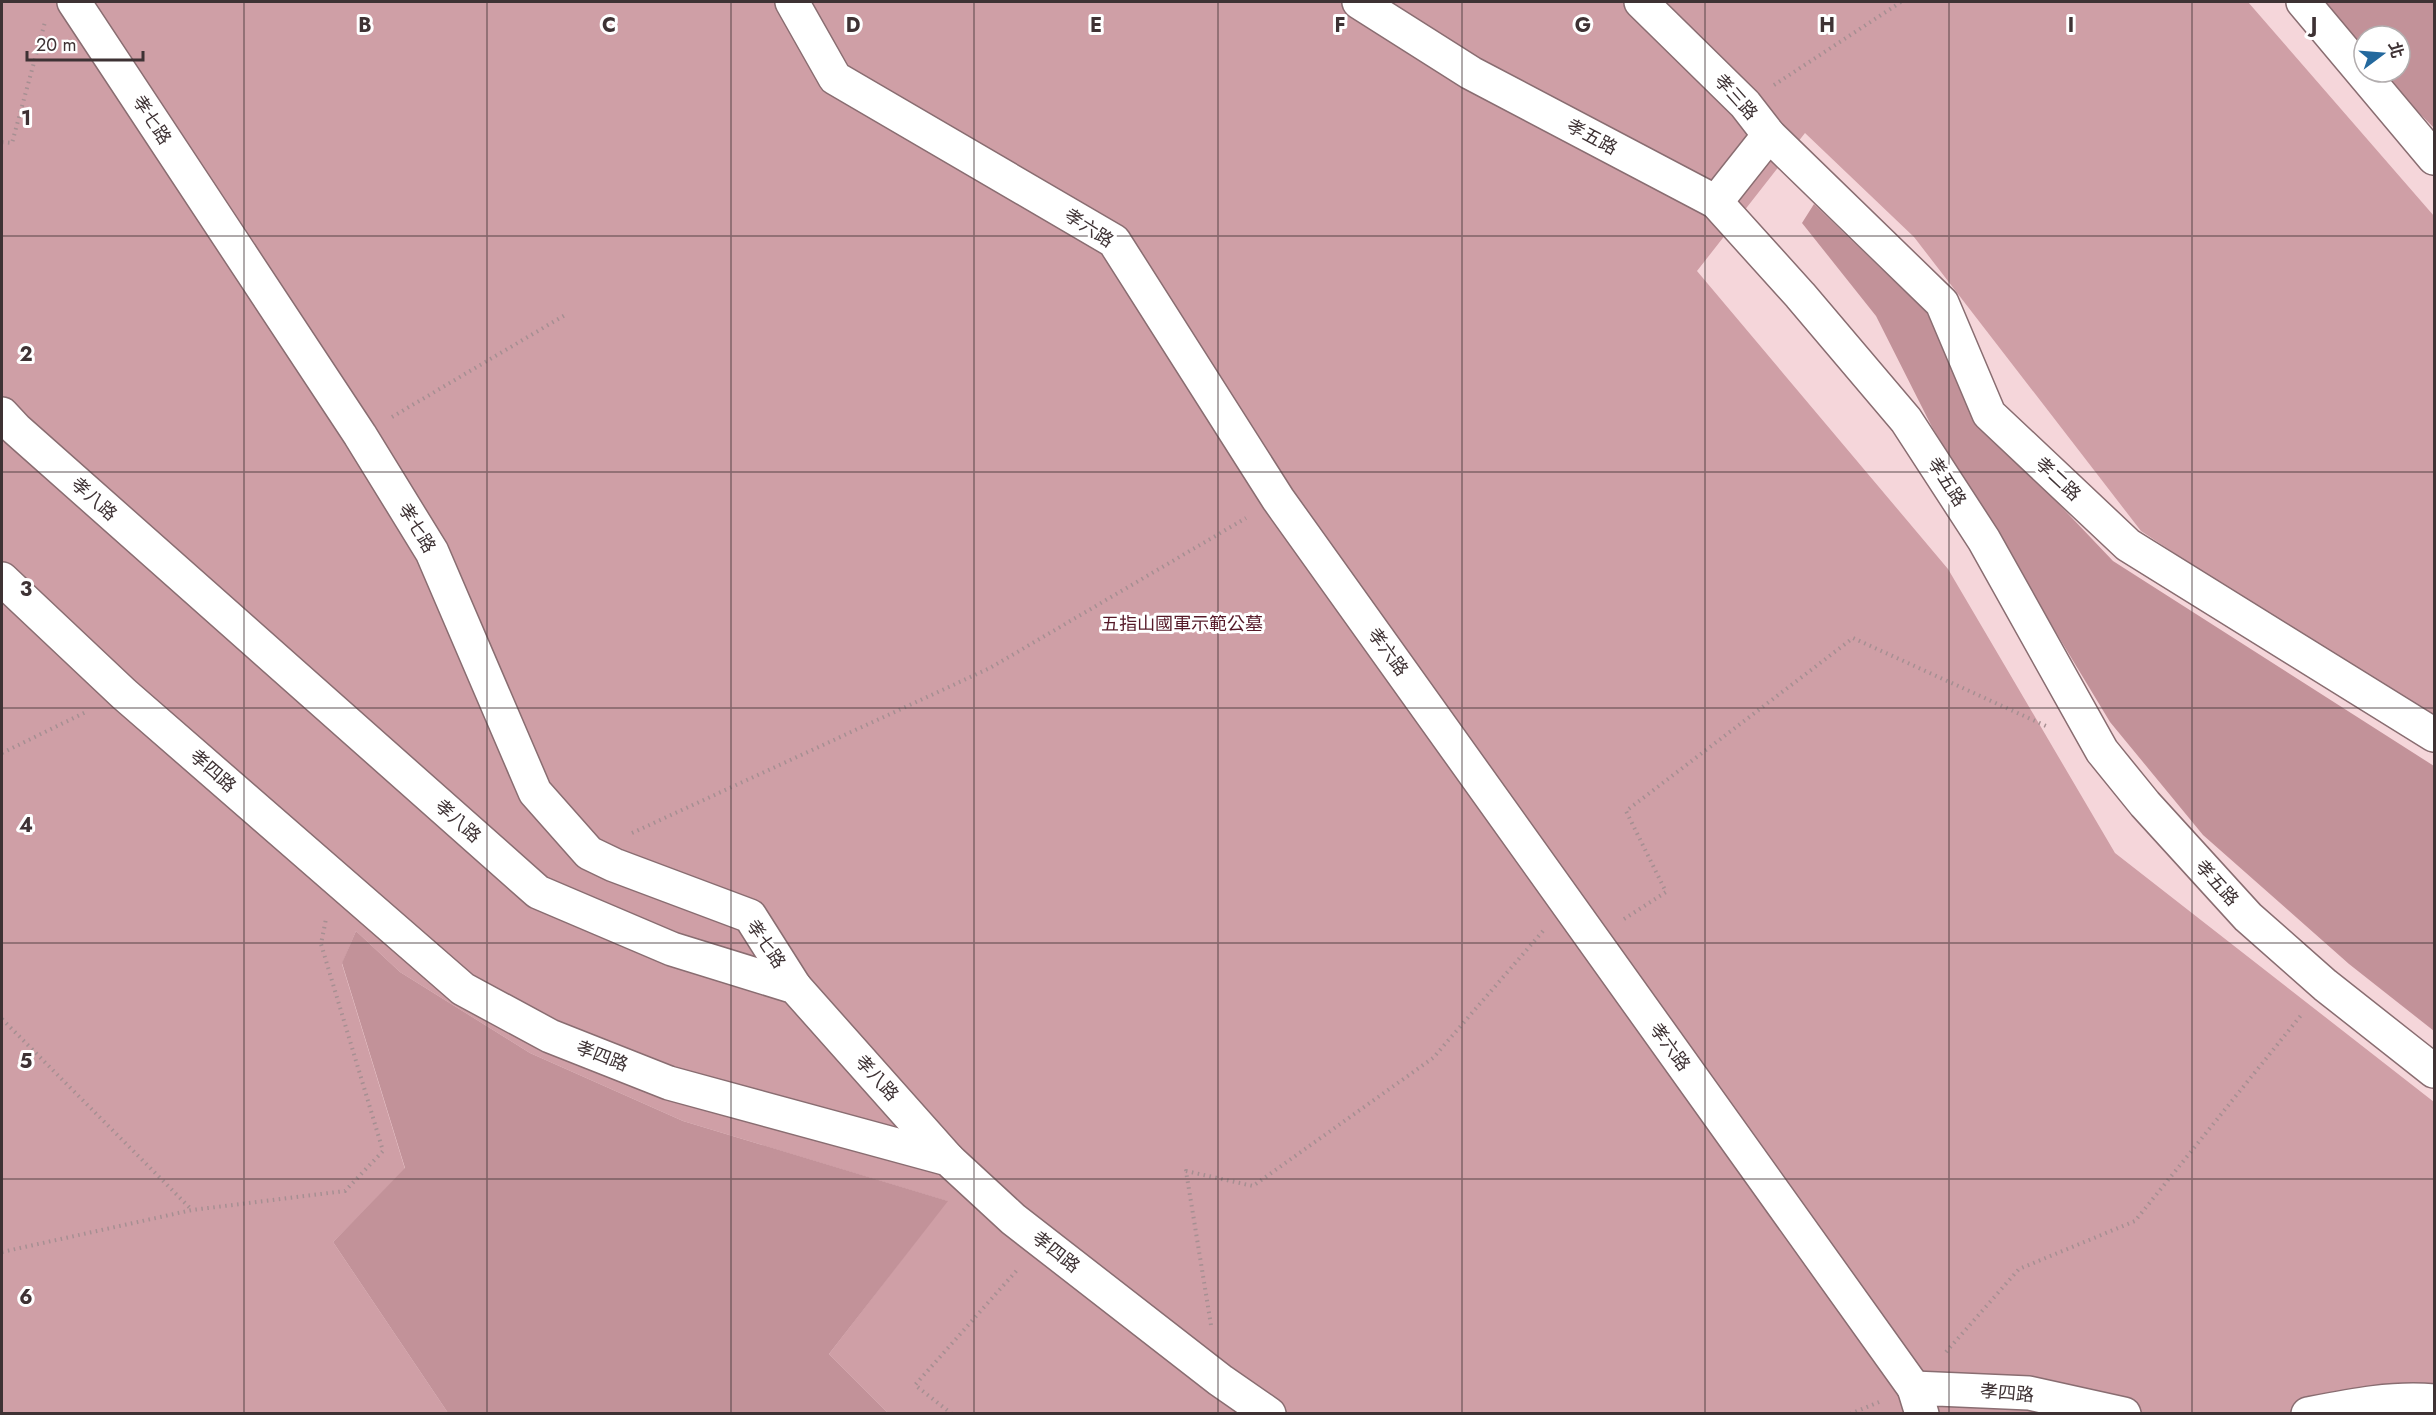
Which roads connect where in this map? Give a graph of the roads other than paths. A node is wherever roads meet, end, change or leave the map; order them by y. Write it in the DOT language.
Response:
graph roads {
  1 [pos="792,2"];
  2 [pos="1359,2"];
  3 [pos="1641,2"];
  4 [pos="2303,2"];
  5 [pos="61,7"];
  6 [pos="1768,135"];
  7 [pos="2434,158"];
  8 [pos="1716,202"];
  9 [pos="2,414"];
  10 [pos="2,579"];
  11 [pos="2434,735"];
  12 [pos="795,987"];
  13 [pos="2434,1071"];
  14 [pos="948,1159"];
  15 [pos="1918,1401"];
  16 [pos="2434,1401"];
  17 [pos="1269,1413"];
  18 [pos="2124,1413"];
  19 [pos="2308,1413"];
  1 -- 15 [label="lane, 孝六路"];
  2 -- 8 [label="lane, 孝五路"];
  3 -- 6 [label="lane, 孝三路"];
  4 -- 7 [label="lane"];
  5 -- 12 [label="lane, 孝七路"];
  6 -- 8 [label="lane, 孝三路"];
  6 -- 11 [label="lane, 孝二路"];
  8 -- 13 [label="lane, 孝五路"];
  9 -- 12 [label="lane, 孝八路"];
  10 -- 14 [label="lane, 孝四路"];
  12 -- 14 [label="lane, 孝八路"];
  14 -- 17 [label="lane, 孝四路"];
  15 -- 18 [label="lane, 孝四路"];
  16 -- 19 [label="lane"];
}
